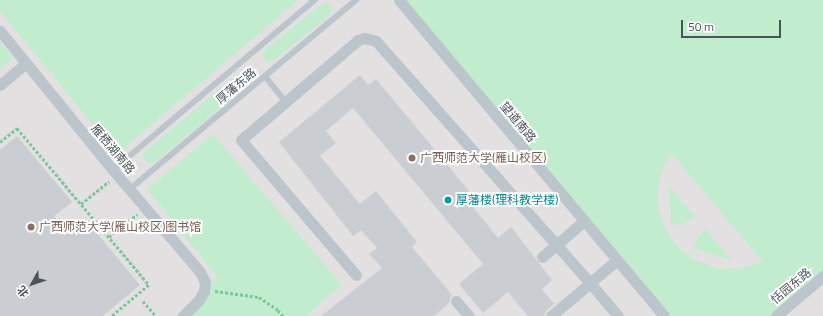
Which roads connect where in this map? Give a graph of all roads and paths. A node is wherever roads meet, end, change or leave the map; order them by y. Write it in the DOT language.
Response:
graph roads {
  1 [pos="315,0"];
  2 [pos="356,0"];
  3 [pos="399,0"];
  4 [pos="0,31"];
  5 [pos="26,63"];
  6 [pos="265,76"];
  7 [pos="0,85"];
  8 [pos="286,102"];
  9 [pos="0,142"];
  10 [pos="115,172"];
  11 [pos="130,189"];
  12 [pos="81,204"];
  13 [pos="144,207"];
  14 [pos="584,221"];
  15 [pos="109,237"];
  16 [pos="557,244"];
  17 [pos="542,257"];
  18 [pos="617,260"];
  19 [pos="356,275"];
  20 [pos="823,276"];
  21 [pos="590,283"];
  22 [pos="205,288"];
  23 [pos="143,301"];
  24 [pos="456,301"];
  25 [pos="112,316"];
  26 [pos="156,316"];
  27 [pos="183,316"];
  28 [pos="283,316"];
  29 [pos="469,316"];
  30 [pos="551,316"];
  31 [pos="618,316"];
  32 [pos="664,316"];
  33 [pos="776,316"];
  1 -- 10 [label="lane, 厚藩东路"];
  2 -- 6 [label="lane, 厚藩东路"];
  3 -- 14 [label="street, 望道南路"];
  4 -- 5 [label="street, 雁栖湖南路"];
  5 -- 7 [label="street"];
  5 -- 10 [label="street, 雁栖湖南路"];
  6 -- 8 [label="lane"];
  6 -- 11 [label="lane, 厚藩东路"];
  8 -- 16 [label="street"];
  8 -- 19 [label="street"];
  9 -- 12 [label="path"];
  10 -- 11 [label="street, 雁栖湖南路"];
  10 -- 12 [label="path"];
  11 -- 13 [label="street, 雁栖湖南路"];
  12 -- 15 [label="path"];
  13 -- 15 [label="path"];
  13 -- 22 [label="street, 雁栖湖南路"];
  14 -- 16 [label="street"];
  14 -- 18 [label="street, 望道南路"];
  15 -- 25 [label="path"];
  16 -- 17 [label="street"];
  16 -- 21 [label="street"];
  18 -- 21 [label="street"];
  18 -- 32 [label="street, 望道南路"];
  20 -- 33 [label="street, 恬园东路"];
  21 -- 30 [label="street"];
  21 -- 31 [label="street"];
  22 -- 27 [label="street"];
  22 -- 28 [label="path"];
  23 -- 26 [label="path"];
  24 -- 29 [label="street"];
}
